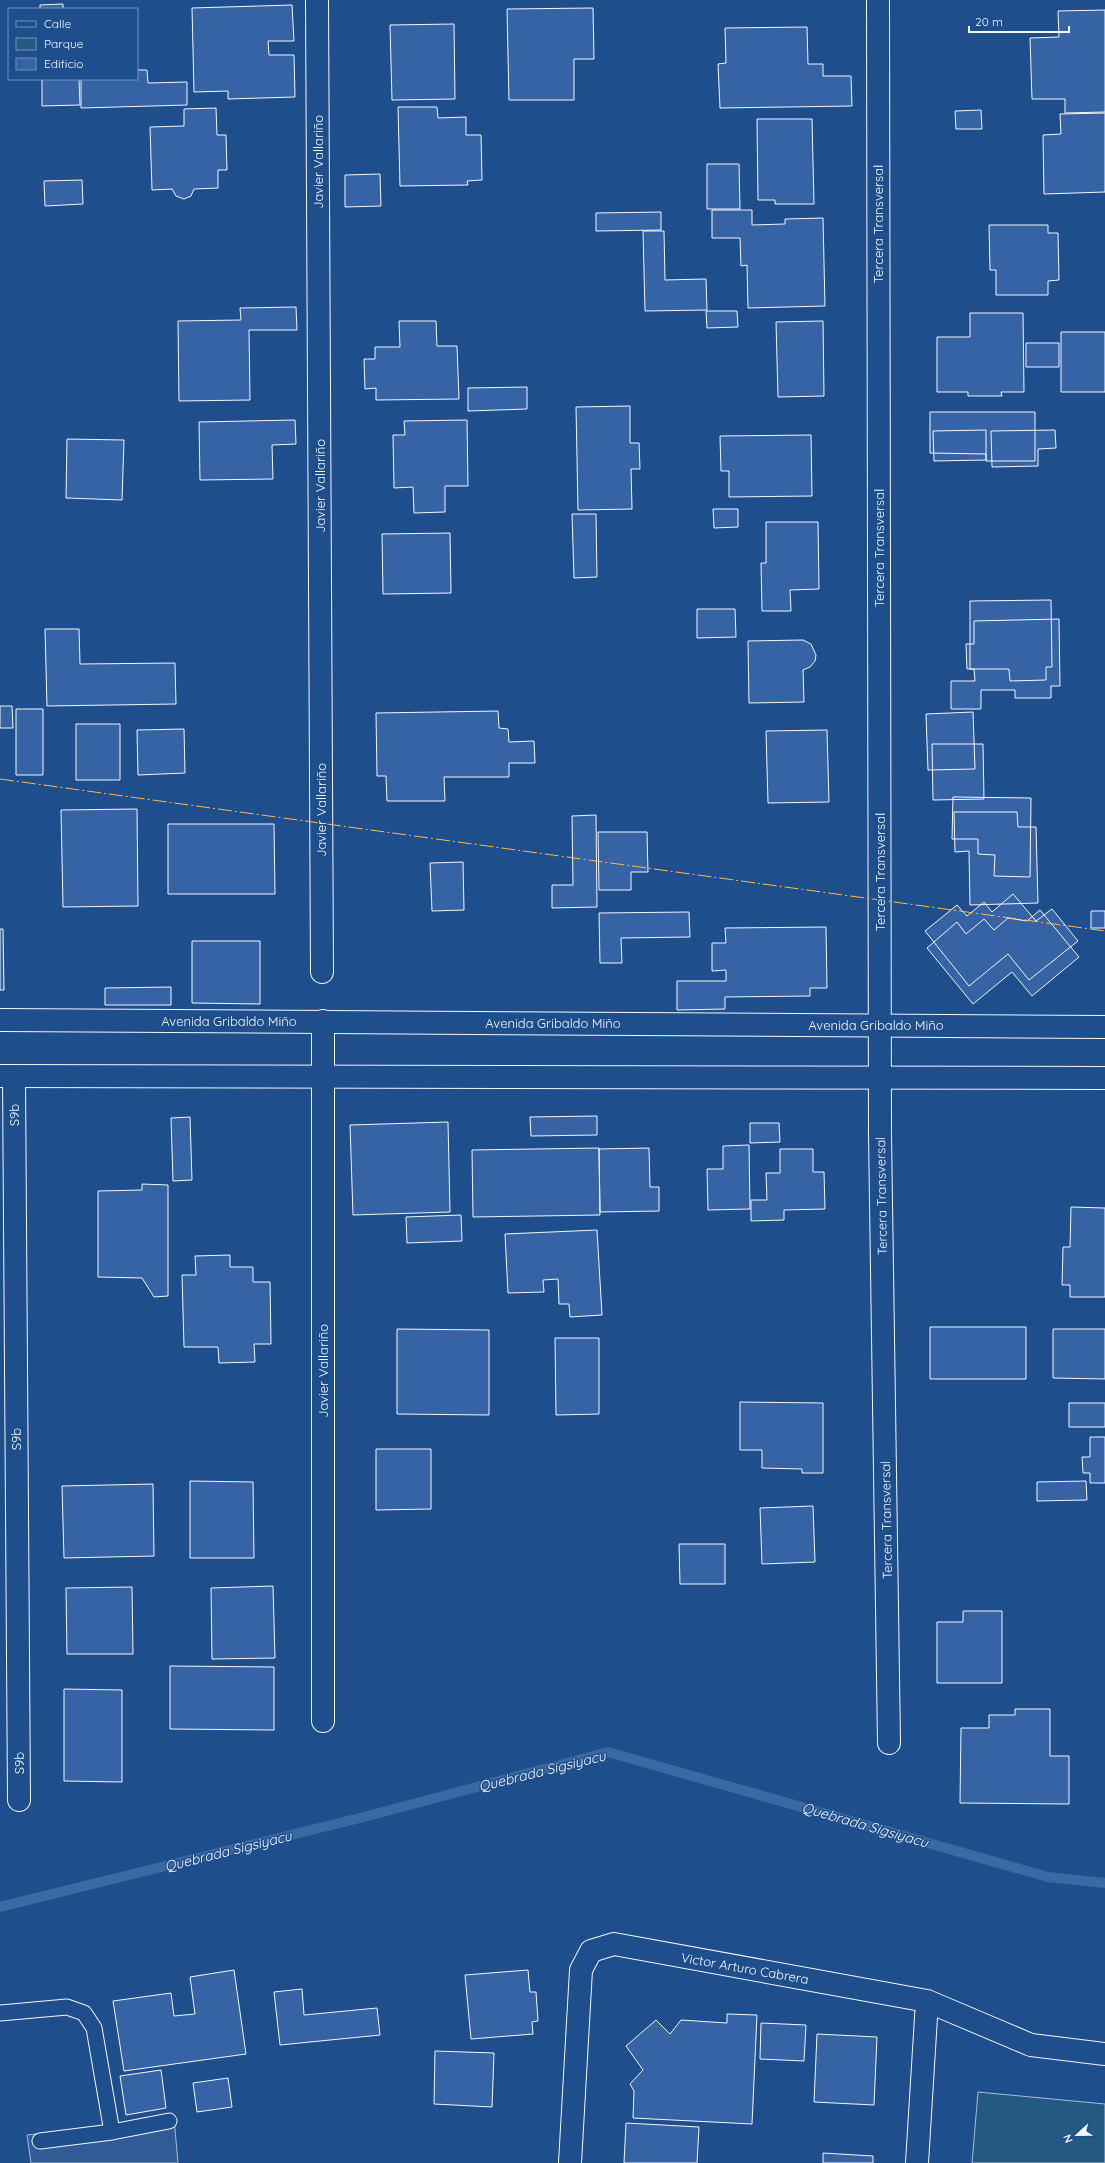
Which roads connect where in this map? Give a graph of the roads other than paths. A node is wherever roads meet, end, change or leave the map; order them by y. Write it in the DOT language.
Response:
graph roads {
  1 [pos="317,0"];
  2 [pos="878,0"];
  3 [pos="322,972"];
  4 [pos="0,1020"];
  5 [pos="323,1021"];
  6 [pos="880,1025"];
  7 [pos="1105,1027"];
  8 [pos="7,1076"];
  9 [pos="322,1077"];
  10 [pos="880,1077"];
  11 [pos="1105,1078"];
  12 [pos="323,1721"];
  13 [pos="889,1743"];
  14 [pos="19,1800"];
  15 [pos="927,2001"];
  16 [pos="0,2013"];
  17 [pos="1105,2054"];
  18 [pos="169,2121"];
  19 [pos="112,2132"];
  20 [pos="40,2141"];
  21 [pos="570,2163"];
  22 [pos="917,2163"];
  1 -- 3 [label="street, Javier Vallariño"];
  2 -- 6 [label="street, Tercera Transversal"];
  4 -- 5 [label="street, Avenida Gribaldo Miño"];
  5 -- 6 [label="street, Avenida Gribaldo Miño"];
  5 -- 9 [label="street, Javier Vallariño"];
  6 -- 7 [label="street, Avenida Gribaldo Miño"];
  6 -- 10 [label="street, Tercera Transversal"];
  8 -- 9 [label="street"];
  8 -- 14 [label="street, S9b"];
  9 -- 10 [label="street"];
  9 -- 12 [label="street, Javier Vallariño"];
  10 -- 11 [label="street"];
  10 -- 13 [label="street, Tercera Transversal"];
  15 -- 17 [label="street, Victor Arturo Cabrera"];
  15 -- 21 [label="street, Victor Arturo Cabrera"];
  15 -- 22 [label="street"];
  16 -- 19 [label="lane"];
  18 -- 19 [label="lane"];
  19 -- 20 [label="lane"];
}
